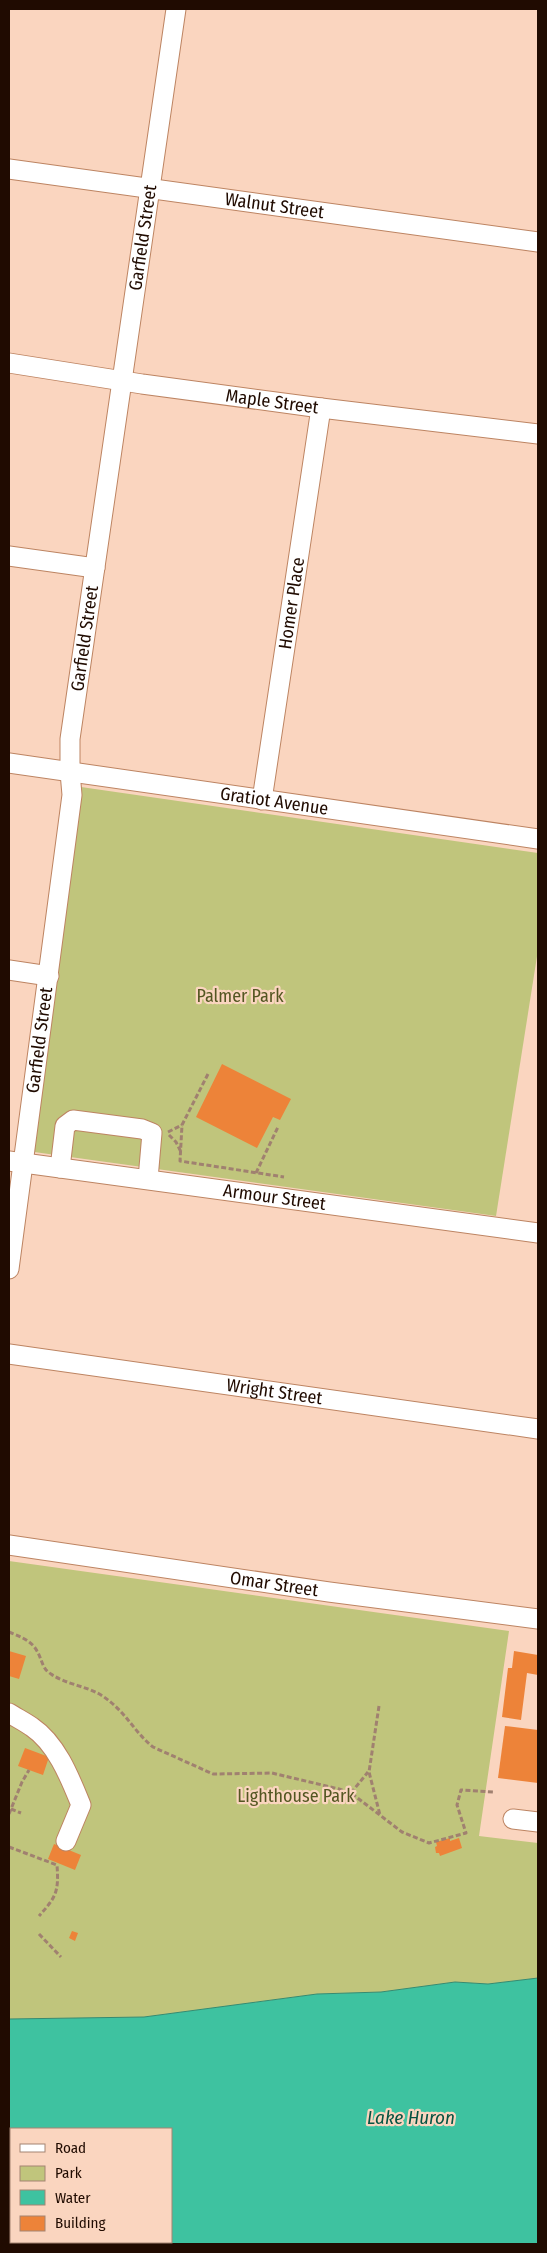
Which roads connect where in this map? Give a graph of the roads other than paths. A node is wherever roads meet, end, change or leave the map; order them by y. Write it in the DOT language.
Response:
graph roads {
  1 [pos="176,9"];
  2 [pos="9,169"];
  3 [pos="151,189"];
  4 [pos="538,242"];
  5 [pos="9,362"];
  6 [pos="122,379"];
  7 [pos="321,408"];
  8 [pos="538,434"];
  9 [pos="9,556"];
  10 [pos="95,568"];
  11 [pos="9,763"];
  12 [pos="70,772"];
  13 [pos="262,800"];
  14 [pos="538,839"];
  15 [pos="9,970"];
  16 [pos="49,976"];
  17 [pos="15,1162"];
  18 [pos="60,1168"];
  19 [pos="148,1180"];
  20 [pos="538,1233"];
  21 [pos="9,1269"];
  22 [pos="9,1354"];
  23 [pos="538,1429"];
  24 [pos="9,1546"];
  25 [pos="538,1619"];
  26 [pos="9,1713"];
  27 [pos="513,1819"];
  28 [pos="538,1822"];
  29 [pos="66,1841"];
  1 -- 3 [label="street, Garfield Street"];
  2 -- 3 [label="street, Walnut Street"];
  3 -- 4 [label="street, Walnut Street"];
  3 -- 6 [label="street, Garfield Street"];
  5 -- 6 [label="street, Maple Street"];
  6 -- 7 [label="street, Maple Street"];
  6 -- 10 [label="street, Garfield Street"];
  7 -- 8 [label="street, Maple Street"];
  7 -- 13 [label="street, Homer Place"];
  9 -- 10 [label="street"];
  10 -- 12 [label="street, Garfield Street"];
  11 -- 12 [label="street, Gratiot Avenue"];
  12 -- 13 [label="street, Gratiot Avenue"];
  12 -- 16 [label="street, Garfield Street"];
  13 -- 14 [label="street, Gratiot Avenue"];
  15 -- 16 [label="street"];
  16 -- 17 [label="street, Garfield Street"];
  17 -- 18 [label="street, Armour Street"];
  17 -- 21 [label="street, Garfield Street"];
  18 -- 19 [label="street, Armour Street"];
  18 -- 19 [label="street"];
  19 -- 20 [label="street, Armour Street"];
  22 -- 23 [label="street, Wright Street"];
  24 -- 25 [label="street, Omar Street"];
  26 -- 29 [label="street"];
  27 -- 28 [label="street"];
}
